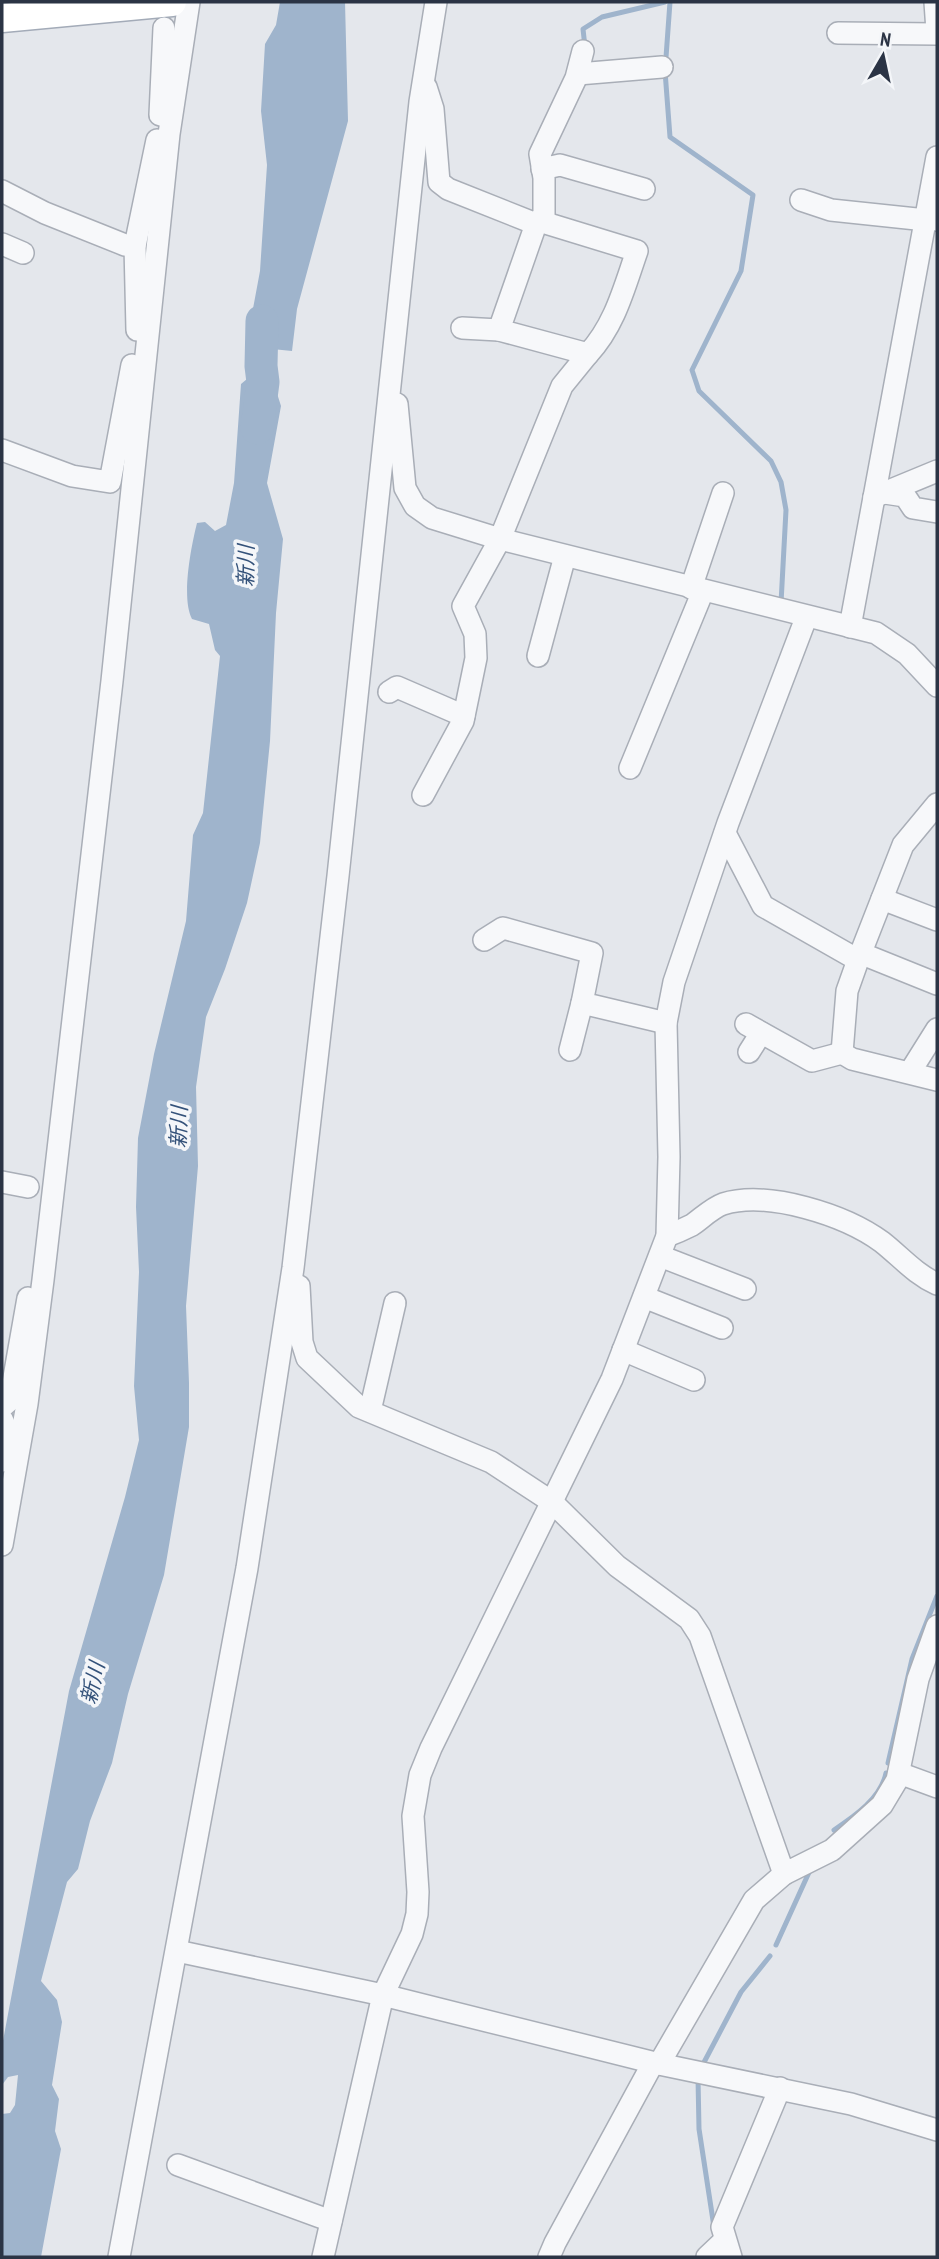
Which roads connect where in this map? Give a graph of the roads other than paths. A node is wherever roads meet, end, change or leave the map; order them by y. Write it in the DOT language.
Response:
graph roads {
  1 [pos="189,2"];
  2 [pos="436,2"];
  3 [pos="935,2"];
  4 [pos="168,15"];
  5 [pos="2,18"];
  6 [pos="838,33"];
  7 [pos="937,33"];
  8 [pos="583,51"];
  9 [pos="662,67"];
  10 [pos="578,74"];
  11 [pos="424,79"];
  12 [pos="164,133"];
  13 [pos="937,157"];
  14 [pos="542,169"];
  15 [pos="644,189"];
  16 [pos="2,191"];
  17 [pos="801,200"];
  18 [pos="932,220"];
  19 [pos="537,222"];
  20 [pos="2,244"];
  21 [pos="135,246"];
  22 [pos="23,253"];
  23 [pos="462,328"];
  24 [pos="499,330"];
  25 [pos="588,354"];
  26 [pos="390,386"];
  27 [pos="2,450"];
  28 [pos="937,471"];
  29 [pos="723,494"];
  30 [pos="879,495"];
  31 [pos="937,512"];
  32 [pos="500,539"];
  33 [pos="565,556"];
  34 [pos="697,590"];
  35 [pos="806,618"];
  36 [pos="849,627"];
  37 [pos="538,656"];
  38 [pos="937,686"];
  39 [pos="389,692"];
  40 [pos="464,716"];
  41 [pos="630,768"];
  42 [pos="423,795"];
  43 [pos="937,804"];
  44 [pos="724,833"];
  45 [pos="882,899"];
  46 [pos="937,920"];
  47 [pos="484,940"];
  48 [pos="859,956"];
  49 [pos="937,984"];
  50 [pos="582,1003"];
  51 [pos="666,1023"];
  52 [pos="937,1030"];
  53 [pos="570,1050"];
  54 [pos="750,1052"];
  55 [pos="842,1053"];
  56 [pos="910,1072"];
  57 [pos="937,1080"];
  58 [pos="2,1182"];
  59 [pos="27,1187"];
  60 [pos="664,1246"];
  61 [pos="293,1268"];
  62 [pos="43,1280"];
  63 [pos="937,1284"];
  64 [pos="745,1289"];
  65 [pos="644,1297"];
  66 [pos="395,1303"];
  67 [pos="722,1328"];
  68 [pos="623,1350"];
  69 [pos="694,1380"];
  70 [pos="2,1407"];
  71 [pos="370,1411"];
  72 [pos="2,1419"];
  73 [pos="2,1470"];
  74 [pos="552,1502"];
  75 [pos="2,1537"];
  76 [pos="937,1626"];
  77 [pos="899,1773"];
  78 [pos="937,1787"];
  79 [pos="784,1874"];
  80 [pos="177,1951"];
  81 [pos="383,1995"];
  82 [pos="656,2063"];
  83 [pos="780,2088"];
  84 [pos="937,2130"];
  85 [pos="178,2165"];
  86 [pos="331,2221"];
  87 [pos="728,2248"];
  88 [pos="120,2257"];
  89 [pos="323,2257"];
  90 [pos="550,2257"];
  91 [pos="707,2257"];
  1 -- 12 [label="street"];
  2 -- 11 [label="street"];
  3 -- 7 [label="street"];
  4 -- 5 [label="main road"];
  4 -- 12 [label="street"];
  6 -- 7 [label="street"];
  8 -- 10 [label="street"];
  9 -- 10 [label="street"];
  10 -- 14 [label="street"];
  11 -- 19 [label="street"];
  11 -- 26 [label="street"];
  12 -- 21 [label="street"];
  12 -- 62 [label="street"];
  13 -- 18 [label="street"];
  14 -- 15 [label="street"];
  14 -- 19 [label="street"];
  16 -- 21 [label="street"];
  17 -- 18 [label="street"];
  18 -- 30 [label="street"];
  19 -- 24 [label="street"];
  19 -- 25 [label="street"];
  20 -- 22 [label="street"];
  21 -- 27 [label="street"];
  23 -- 24 [label="street"];
  24 -- 25 [label="street"];
  25 -- 32 [label="street"];
  26 -- 32 [label="street"];
  26 -- 61 [label="street"];
  28 -- 30 [label="street"];
  29 -- 34 [label="street"];
  30 -- 31 [label="street"];
  30 -- 36 [label="street"];
  32 -- 33 [label="street"];
  32 -- 40 [label="street"];
  33 -- 34 [label="street"];
  33 -- 37 [label="street"];
  34 -- 35 [label="street"];
  34 -- 41 [label="street"];
  35 -- 36 [label="street"];
  35 -- 44 [label="street"];
  36 -- 38 [label="street"];
  39 -- 40 [label="street"];
  40 -- 42 [label="street"];
  43 -- 45 [label="street"];
  44 -- 48 [label="street"];
  44 -- 51 [label="street"];
  45 -- 46 [label="street"];
  45 -- 48 [label="street"];
  47 -- 50 [label="street"];
  48 -- 49 [label="street"];
  48 -- 55 [label="street"];
  50 -- 51 [label="street"];
  50 -- 53 [label="street"];
  51 -- 60 [label="street"];
  52 -- 56 [label="street"];
  54 -- 55 [label="street"];
  55 -- 56 [label="street"];
  56 -- 57 [label="street"];
  58 -- 59 [label="street"];
  60 -- 63 [label="street"];
  60 -- 64 [label="street"];
  60 -- 65 [label="street"];
  61 -- 71 [label="street"];
  61 -- 80 [label="street"];
  62 -- 70 [label="street"];
  62 -- 75 [label="street"];
  65 -- 67 [label="street"];
  65 -- 68 [label="street"];
  66 -- 71 [label="street"];
  68 -- 69 [label="street"];
  68 -- 74 [label="street"];
  71 -- 74 [label="street"];
  72 -- 73 [label="street"];
  74 -- 79 [label="street"];
  74 -- 81 [label="street"];
  76 -- 77 [label="street"];
  77 -- 78 [label="street"];
  77 -- 79 [label="street"];
  79 -- 82 [label="street"];
  80 -- 81 [label="street"];
  80 -- 88 [label="street"];
  81 -- 82 [label="street"];
  81 -- 86 [label="street"];
  82 -- 83 [label="street"];
  82 -- 90 [label="street"];
  83 -- 84 [label="street"];
  83 -- 87 [label="street"];
  85 -- 86 [label="street"];
  86 -- 89 [label="street"];
  87 -- 91 [label="street"];
}
